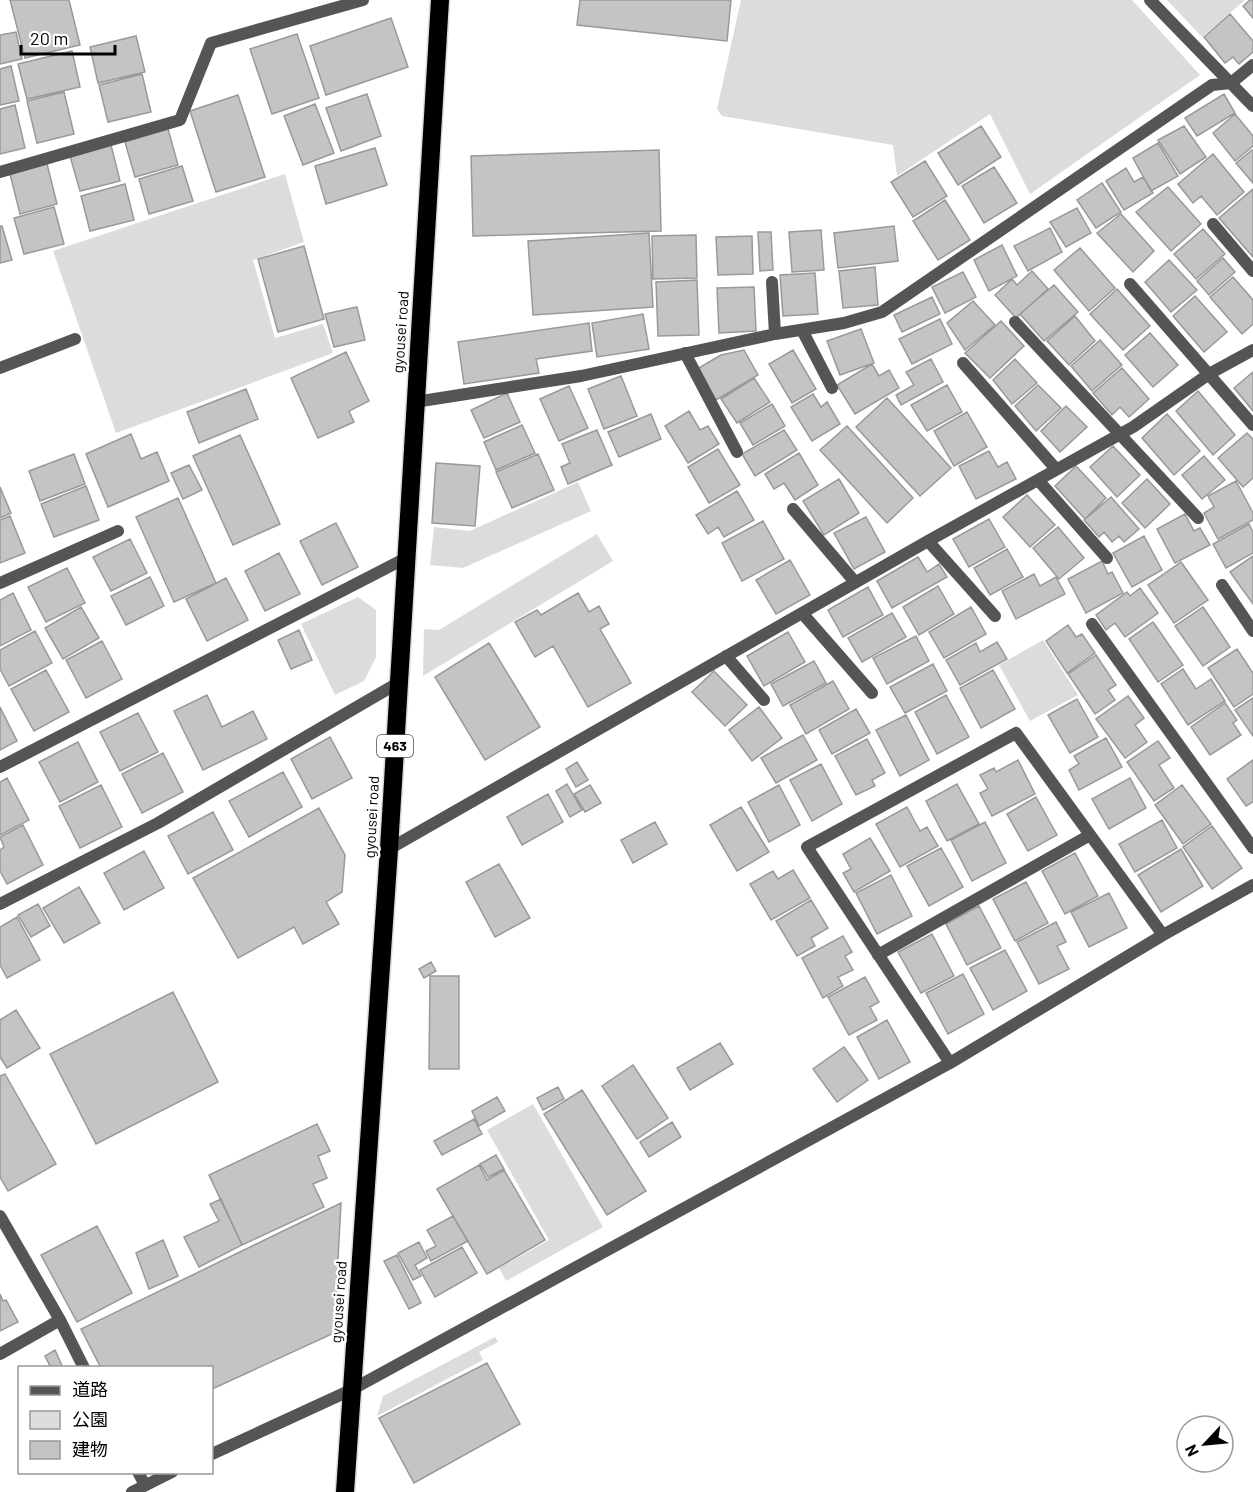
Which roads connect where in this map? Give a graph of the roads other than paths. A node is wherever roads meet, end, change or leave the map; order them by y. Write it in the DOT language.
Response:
graph roads {
  1 [pos="363,0"];
  2 [pos="440,0"];
  3 [pos="1150,0"];
  4 [pos="1253,65"];
  5 [pos="1231,83"];
  6 [pos="1253,106"];
  7 [pos="0,172"];
  8 [pos="1213,224"];
  9 [pos="1253,271"];
  10 [pos="772,282"];
  11 [pos="1130,284"];
  12 [pos="1015,322"];
  13 [pos="802,330"];
  14 [pos="775,334"];
  15 [pos="75,339"];
  16 [pos="1253,350"];
  17 [pos="685,353"];
  18 [pos="963,363"];
  19 [pos="0,368"];
  20 [pos="1209,374"];
  21 [pos="832,388"];
  22 [pos="415,402"];
  23 [pos="1253,425"];
  24 [pos="1120,435"];
  25 [pos="737,452"];
  26 [pos="1056,469"];
  27 [pos="1038,480"];
  28 [pos="793,509"];
  29 [pos="1198,518"];
  30 [pos="118,531"];
  31 [pos="928,541"];
  32 [pos="406,558"];
  33 [pos="1107,558"];
  34 [pos="855,582"];
  35 [pos="0,583"];
  36 [pos="1222,585"];
  37 [pos="802,613"];
  38 [pos="995,616"];
  39 [pos="1092,624"];
  40 [pos="1253,631"];
  41 [pos="726,656"];
  42 [pos="398,683"];
  43 [pos="872,693"];
  44 [pos="764,700"];
  45 [pos="0,767"];
  46 [pos="1090,835"];
  47 [pos="1253,848"];
  48 [pos="389,849"];
  49 [pos="1253,885"];
  50 [pos="0,904"];
  51 [pos="1164,935"];
  52 [pos="878,955"];
  53 [pos="950,1063"];
  54 [pos="0,1216"];
  55 [pos="60,1320"];
  56 [pos="0,1354"];
  57 [pos="83,1366"];
  58 [pos="351,1390"];
  59 [pos="213,1454"];
  60 [pos="139,1474"];
  61 [pos="170,1474"];
  62 [pos="145,1485"];
  63 [pos="132,1492"];
  64 [pos="345,1492"];
  1 -- 7 [label="street"];
  2 -- 22 [label="highway, gyousei road / 463"];
  3 -- 5 [label="street"];
  4 -- 5 [label="street"];
  5 -- 6 [label="street"];
  5 -- 13 [label="street"];
  8 -- 9 [label="street"];
  10 -- 14 [label="street"];
  11 -- 20 [label="street"];
  12 -- 24 [label="street"];
  13 -- 14 [label="street"];
  13 -- 21 [label="street"];
  14 -- 17 [label="street"];
  15 -- 19 [label="street"];
  16 -- 20 [label="street"];
  17 -- 22 [label="street"];
  17 -- 25 [label="street"];
  18 -- 26 [label="street"];
  20 -- 23 [label="street"];
  20 -- 24 [label="street"];
  22 -- 32 [label="highway, gyousei road / 463"];
  24 -- 26 [label="street"];
  24 -- 29 [label="street"];
  26 -- 27 [label="street"];
  27 -- 31 [label="street"];
  27 -- 33 [label="street"];
  28 -- 34 [label="street"];
  30 -- 35 [label="street"];
  31 -- 34 [label="street"];
  31 -- 38 [label="street"];
  32 -- 42 [label="highway, gyousei road / 463"];
  32 -- 45 [label="street"];
  34 -- 37 [label="street"];
  36 -- 40 [label="street"];
  37 -- 41 [label="street"];
  37 -- 43 [label="street"];
  39 -- 47 [label="street"];
  41 -- 44 [label="street"];
  41 -- 48 [label="street"];
  42 -- 48 [label="highway, gyousei road / 463"];
  42 -- 50 [label="street"];
  46 -- 51 [label="street"];
  46 -- 52 [label="street"];
  46 -- 52 [label="street"];
  48 -- 58 [label="highway, gyousei road / 463"];
  49 -- 51 [label="street"];
  51 -- 53 [label="street"];
  52 -- 53 [label="street"];
  53 -- 58 [label="street"];
  54 -- 55 [label="street"];
  55 -- 56 [label="street"];
  55 -- 57 [label="street"];
  58 -- 59 [label="street"];
  58 -- 64 [label="highway, gyousei road / 463"];
  60 -- 62 [label="street"];
  61 -- 62 [label="street"];
  62 -- 63 [label="street"];
}
